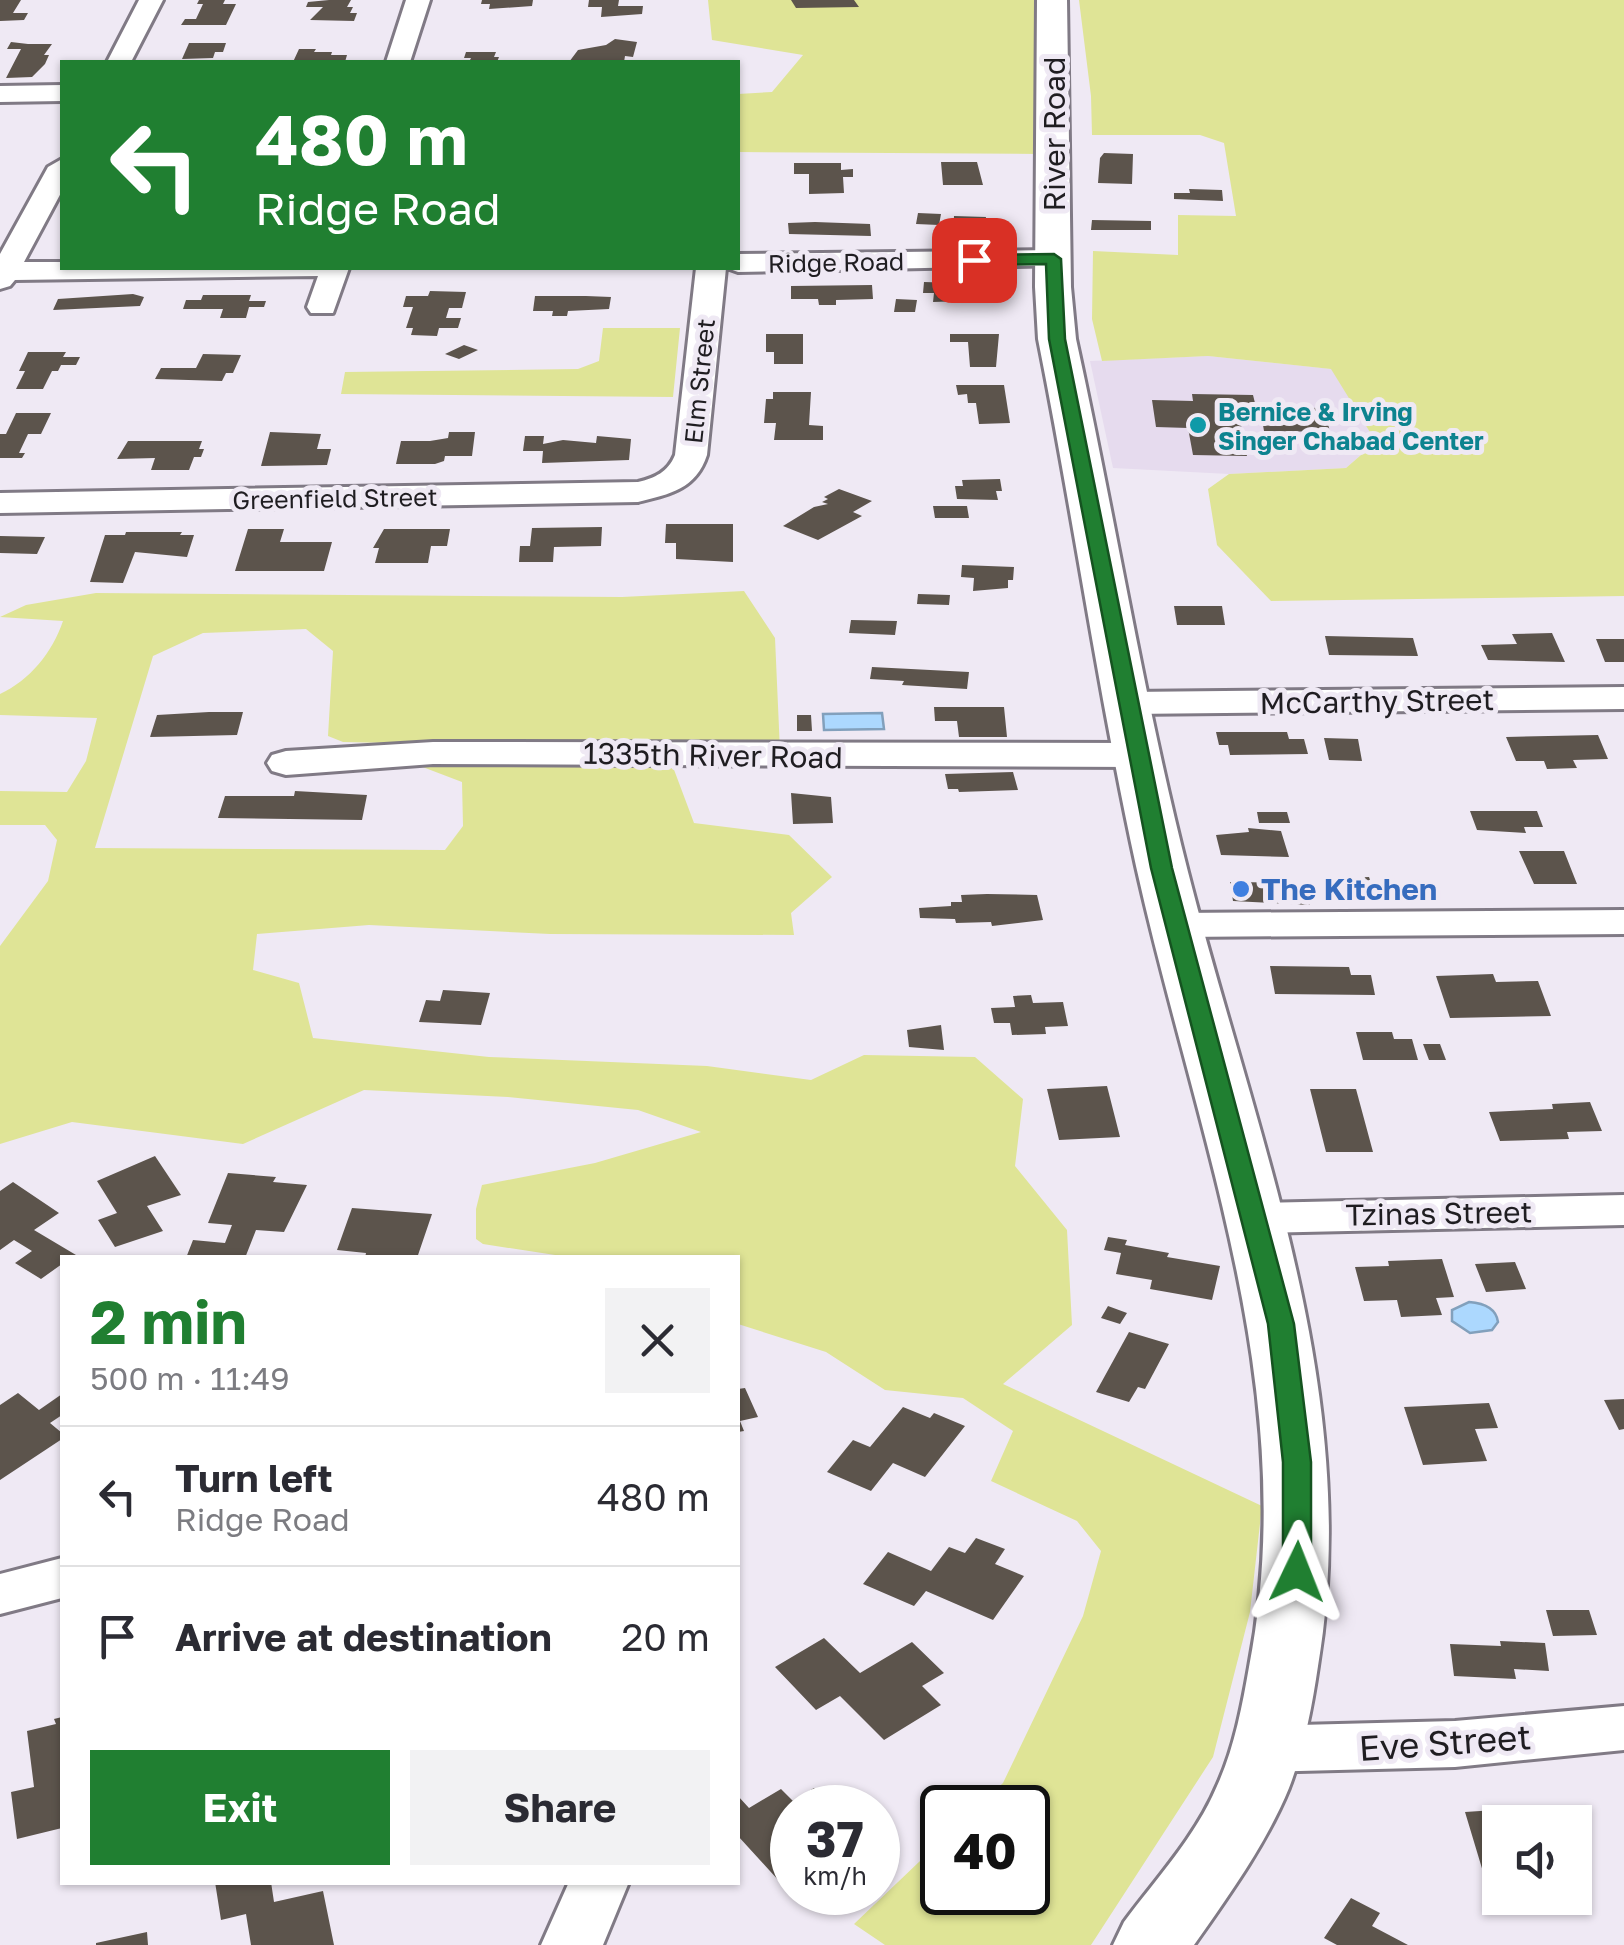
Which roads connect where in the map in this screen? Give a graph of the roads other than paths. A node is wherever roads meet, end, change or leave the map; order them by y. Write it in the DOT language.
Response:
graph roads {
  1 [pos="151,0"];
  2 [pos="418,0"];
  3 [pos="1052,0"];
  4 [pos="120,60"];
  5 [pos="399,60"];
  6 [pos="60,93"];
  7 [pos="0,94"];
  8 [pos="60,171"];
  9 [pos="1054,259"];
  10 [pos="740,263"];
  11 [pos="226,270"];
  12 [pos="334,270"];
  13 [pos="711,270"];
  14 [pos="2,275"];
  15 [pos="322,307"];
  16 [pos="669,485"];
  17 [pos="0,504"];
  18 [pos="1624,698"];
  19 [pos="1130,704"];
  20 [pos="1140,755"];
  21 [pos="286,763"];
  22 [pos="1624,922"];
  23 [pos="1176,925"];
  24 [pos="1624,1210"];
  25 [pos="1253,1218"];
  26 [pos="60,1579"];
  27 [pos="0,1594"];
  28 [pos="1624,1728"];
  29 [pos="1265,1749"];
  30 [pos="597,1885"];
  31 [pos="572,1945"];
  32 [pos="1151,1945"];
  1 -- 4 [label="street"];
  2 -- 5 [label="street"];
  3 -- 9 [label="street, River Road"];
  6 -- 7 [label="street"];
  8 -- 14 [label="street"];
  9 -- 10 [label="street, Ridge Road"];
  9 -- 19 [label="street, River Road"];
  11 -- 14 [label="street"];
  12 -- 15 [label="street"];
  13 -- 16 [label="street, Elm Street"];
  16 -- 17 [label="street, Greenfield Street"];
  18 -- 19 [label="street, McCarthy Street"];
  19 -- 20 [label="street, River Road"];
  20 -- 21 [label="street, 1335th River Road"];
  20 -- 23 [label="street, River Road"];
  22 -- 23 [label="street"];
  23 -- 25 [label="street, River Road"];
  24 -- 25 [label="street, Tzinas Street"];
  25 -- 29 [label="street, River Road"];
  26 -- 27 [label="street"];
  28 -- 29 [label="street, Eve Street"];
  29 -- 32 [label="street, River Road"];
  30 -- 31 [label="street"];
}
